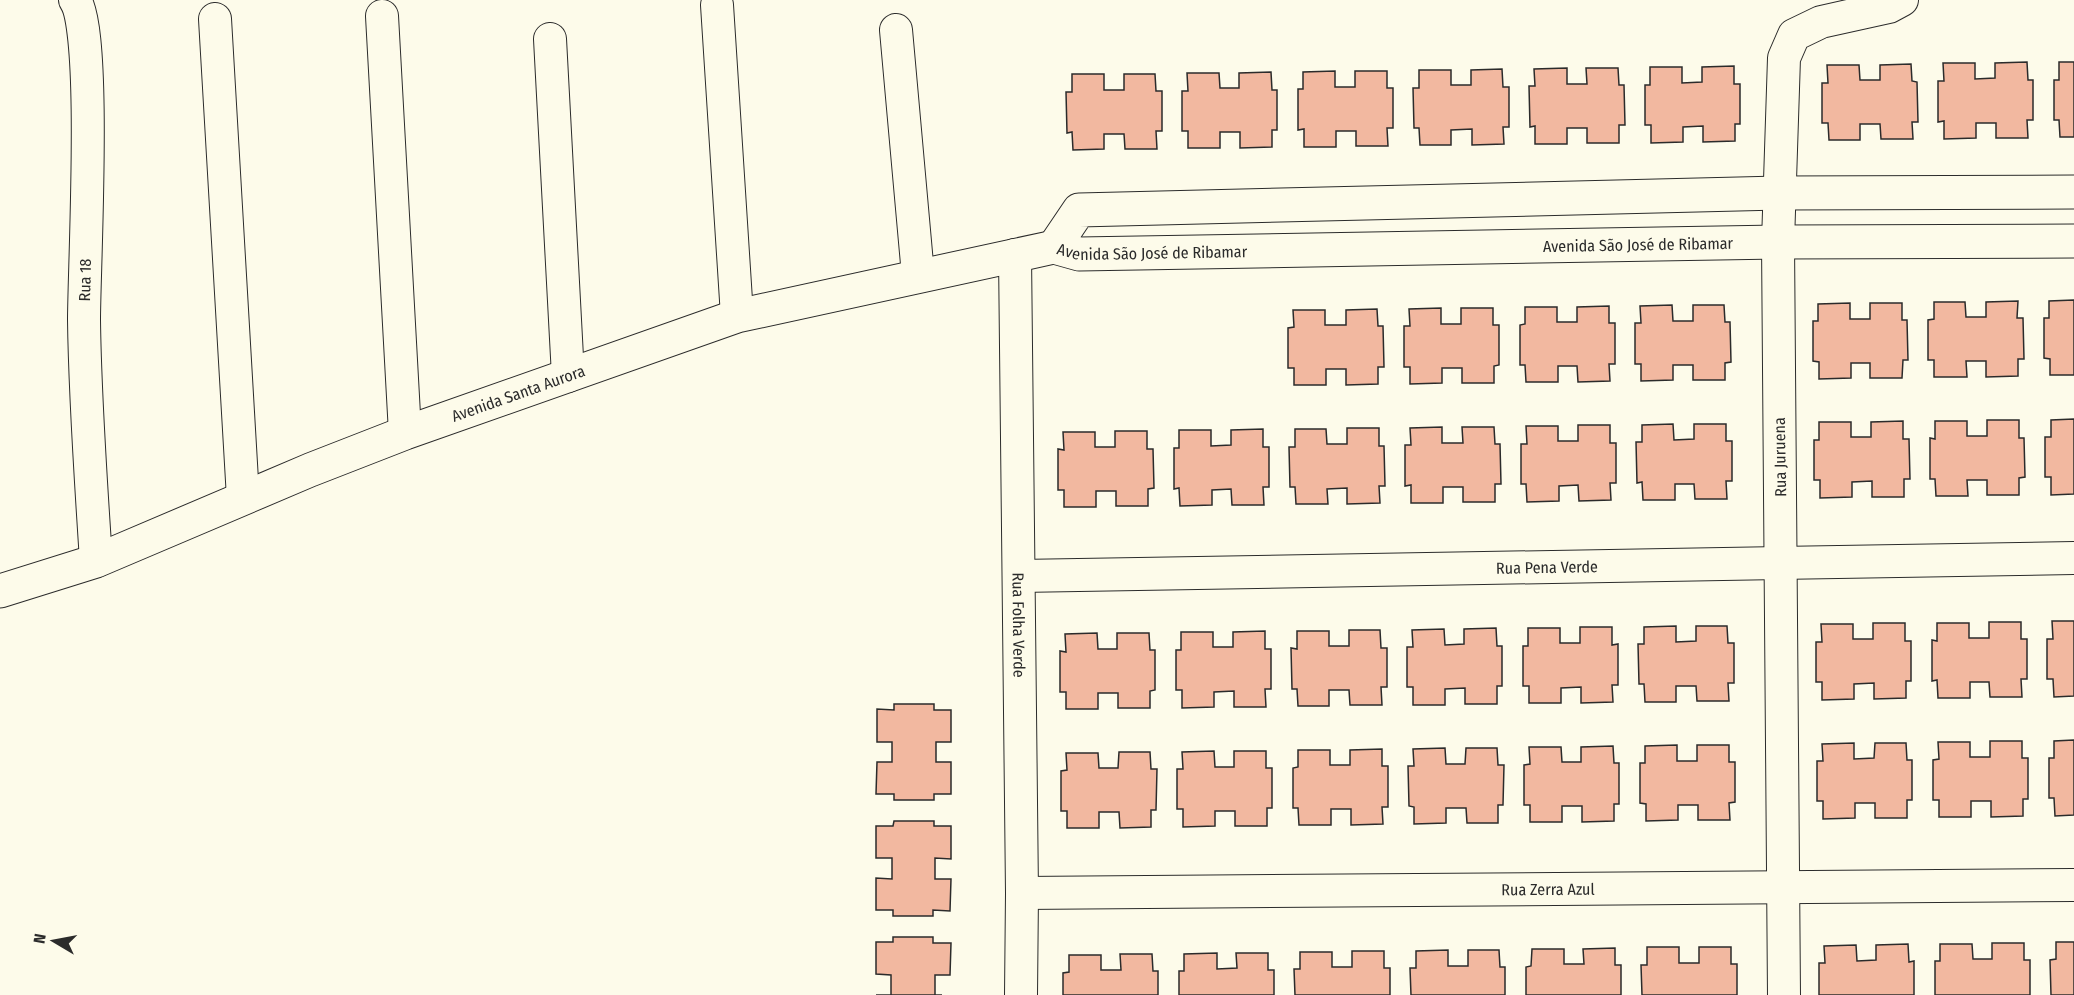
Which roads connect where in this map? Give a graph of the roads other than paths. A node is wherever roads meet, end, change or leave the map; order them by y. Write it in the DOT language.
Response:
graph roads {
  1 [pos="75,0"];
  2 [pos="1902,0"];
  3 [pos="717,5"];
  4 [pos="382,16"];
  5 [pos="215,19"];
  6 [pos="896,30"];
  7 [pos="550,39"];
  8 [pos="2074,192"];
  9 [pos="1779,193"];
  10 [pos="2074,241"];
  11 [pos="1778,242"];
  12 [pos="1053,246"];
  13 [pos="1015,255"];
  14 [pos="918,275"];
  15 [pos="737,316"];
  16 [pos="568,376"];
  17 [pos="405,433"];
  18 [pos="243,498"];
  19 [pos="2074,558"];
  20 [pos="96,561"];
  21 [pos="1781,562"];
  22 [pos="1019,576"];
  23 [pos="0,591"];
  24 [pos="2074,885"];
  25 [pos="1783,888"];
  26 [pos="1022,893"];
  27 [pos="1021,995"];
  28 [pos="1784,995"];
  1 -- 20 [label="street, Rua 18"];
  2 -- 9 [label="street, Rua Juruena"];
  3 -- 15 [label="street"];
  4 -- 17 [label="street"];
  5 -- 18 [label="street"];
  6 -- 14 [label="street"];
  7 -- 16 [label="street"];
  8 -- 9 [label="street, Avenida São José de Ribamar"];
  9 -- 11 [label="street, Rua Juruena"];
  9 -- 12 [label="street, Avenida São José de Ribamar"];
  10 -- 11 [label="street, Avenida São José de Ribamar"];
  11 -- 12 [label="street, Avenida São José de Ribamar"];
  11 -- 21 [label="street, Rua Juruena"];
  12 -- 13 [label="street, Avenida Santa Aurora"];
  13 -- 14 [label="street, Avenida Santa Aurora"];
  13 -- 22 [label="street, Rua Folha Verde"];
  14 -- 15 [label="street, Avenida Santa Aurora"];
  15 -- 16 [label="street, Avenida Santa Aurora"];
  16 -- 17 [label="street, Avenida Santa Aurora"];
  17 -- 18 [label="street, Avenida Santa Aurora"];
  18 -- 20 [label="street, Avenida Santa Aurora"];
  19 -- 21 [label="street, Rua Pena Verde"];
  20 -- 23 [label="street, Avenida Santa Aurora"];
  21 -- 22 [label="street, Rua Pena Verde"];
  21 -- 25 [label="street, Rua Juruena"];
  22 -- 26 [label="street, Rua Folha Verde"];
  24 -- 25 [label="street, Rua Zerra Azul"];
  25 -- 26 [label="street, Rua Zerra Azul"];
  25 -- 28 [label="street, Rua Juruena"];
  26 -- 27 [label="street, Rua Folha Verde"];
}
